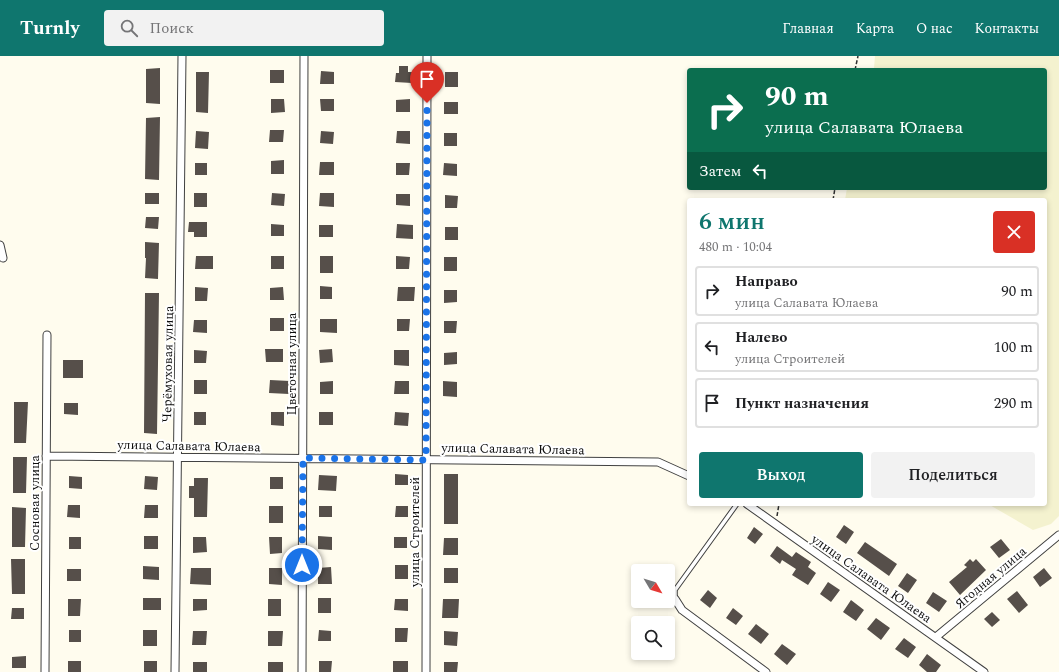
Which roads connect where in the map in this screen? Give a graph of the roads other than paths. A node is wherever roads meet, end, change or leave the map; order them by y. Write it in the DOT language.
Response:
graph roads {
  1 [pos="182,56"];
  2 [pos="304,56"];
  3 [pos="427,56"];
  4 [pos="0,245"];
  5 [pos="3,258"];
  6 [pos="47,335"];
  7 [pos="46,456"];
  8 [pos="177,457"];
  9 [pos="303,458"];
  10 [pos="426,460"];
  11 [pos="687,475"];
  12 [pos="735,506"];
  13 [pos="750,506"];
  14 [pos="1059,535"];
  15 [pos="675,590"];
  16 [pos="675,599"];
  17 [pos="936,637"];
  18 [pos="45,672"];
  19 [pos="175,672"];
  20 [pos="302,672"];
  21 [pos="426,672"];
  22 [pos="766,672"];
  23 [pos="984,672"];
  1 -- 8 [label="street, Черёмуховая улица"];
  2 -- 9 [label="street, Цветочная улица"];
  3 -- 10 [label="street, улица Строителей"];
  4 -- 5 [label="street"];
  6 -- 7 [label="street, Сосновая улица"];
  7 -- 8 [label="street, улица Салавата Юлаева"];
  7 -- 18 [label="street, Сосновая улица"];
  8 -- 9 [label="street, улица Салавата Юлаева"];
  8 -- 19 [label="street, Черёмуховая улица"];
  9 -- 10 [label="street, улица Салавата Юлаева"];
  9 -- 20 [label="street, Цветочная улица"];
  10 -- 11 [label="street, улица Салавата Юлаева"];
  10 -- 21 [label="street, улица Строителей"];
  12 -- 15 [label="lane"];
  13 -- 17 [label="street, улица Салавата Юлаева"];
  14 -- 17 [label="street, Ягодная улица"];
  16 -- 22 [label="street"];
  17 -- 23 [label="street, улица Салавата Юлаева"];
}
